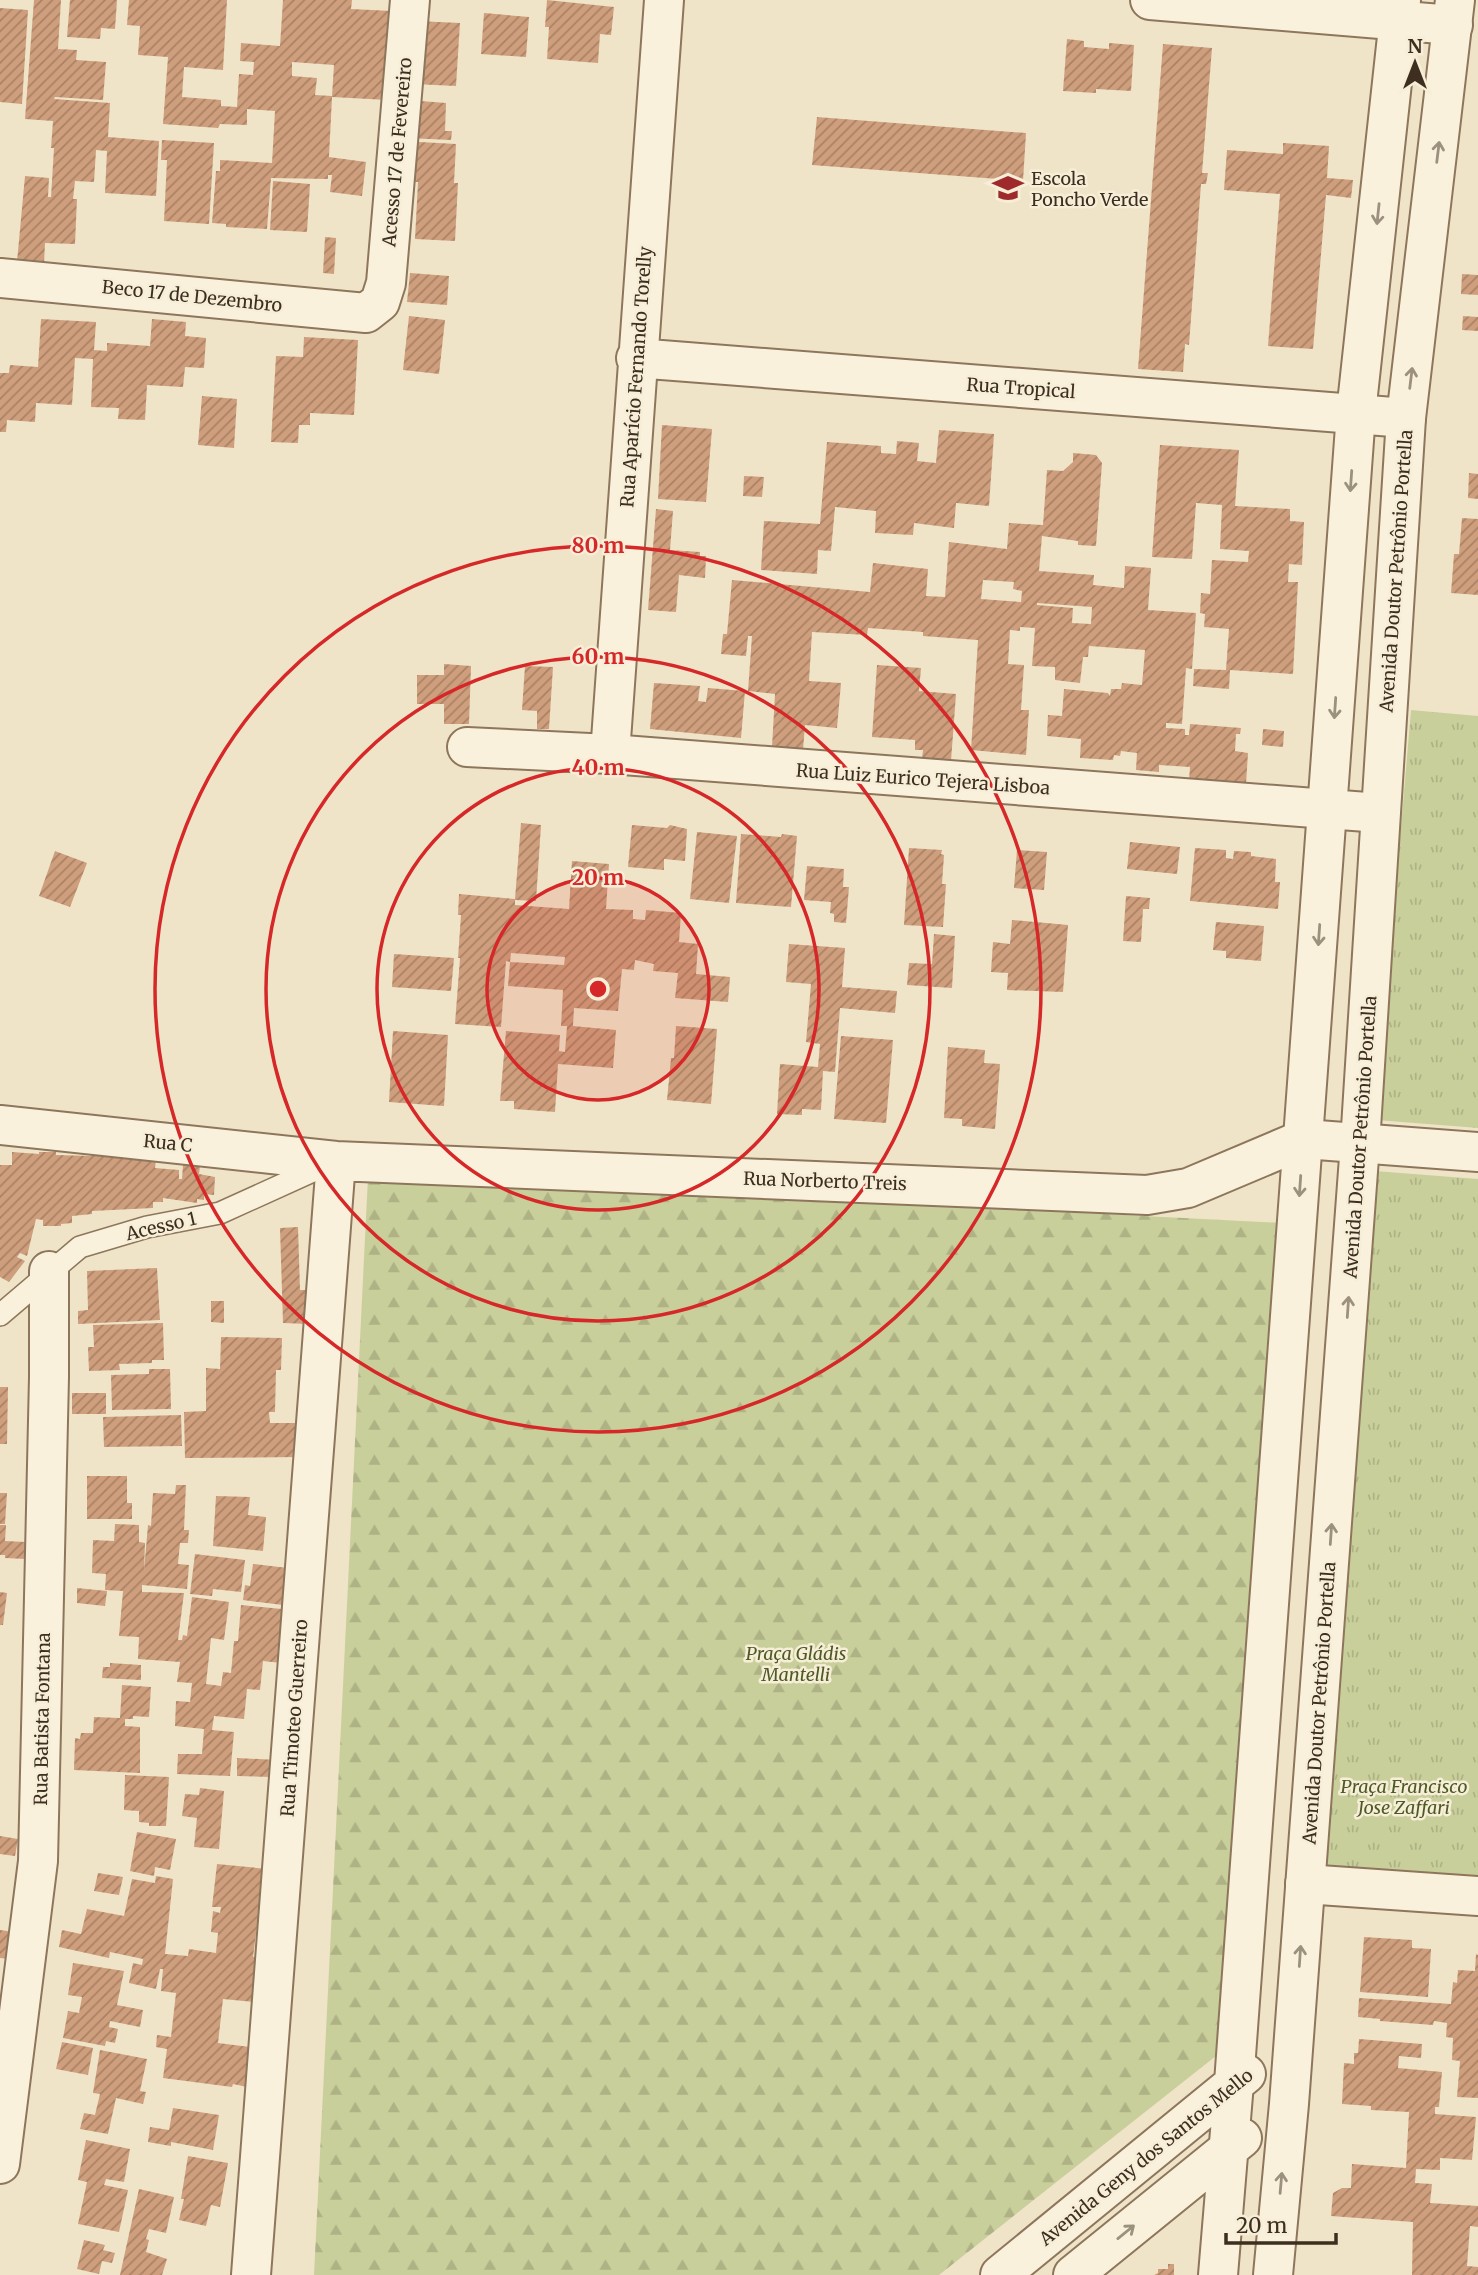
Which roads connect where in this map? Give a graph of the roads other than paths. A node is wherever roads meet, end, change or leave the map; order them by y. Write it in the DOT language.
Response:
graph roads {
  1 [pos="410,0"];
  2 [pos="663,0"];
  3 [pos="1150,0"];
  4 [pos="1401,10"];
  5 [pos="1454,12"];
  6 [pos="0,278"];
  7 [pos="380,302"];
  8 [pos="636,358"];
  9 [pos="1356,413"];
  10 [pos="1406,418"];
  11 [pos="467,747"];
  12 [pos="610,754"];
  13 [pos="1328,810"];
  14 [pos="1380,813"];
  15 [pos="0,1125"];
  16 [pos="1304,1139"];
  17 [pos="1360,1144"];
  18 [pos="1478,1152"];
  19 [pos="336,1161"];
  20 [pos="49,1271"];
  21 [pos="0,1315"];
  22 [pos="1305,1884"];
  23 [pos="1478,1896"];
  24 [pos="1294,2040"];
  25 [pos="1234,2083"];
  26 [pos="1289,2104"];
  27 [pos="1229,2147"];
  28 [pos="0,2164"];
  29 [pos="251,2275"];
  30 [pos="1000,2275"];
  31 [pos="1073,2275"];
  32 [pos="1218,2275"];
  33 [pos="1273,2275"];
  1 -- 7 [label="street, Acesso 17 de Fevereiro"];
  2 -- 8 [label="street, Rua Aparício Fernando Torelly"];
  3 -- 4 [label="street"];
  4 -- 5 [label="street"];
  4 -- 9 [label="street, one-way"];
  10 -- 5 [label="street, Avenida Doutor Petrônio Portella, one-way"];
  6 -- 7 [label="street, Beco 17 de Dezembro"];
  8 -- 9 [label="street, Rua Tropical"];
  8 -- 12 [label="street, Rua Aparício Fernando Torelly"];
  9 -- 10 [label="street, Rua Tropical"];
  9 -- 13 [label="street, one-way"];
  10 -- 14 [label="street, Avenida Doutor Petrônio Portella"];
  11 -- 12 [label="street, Rua Luiz Eurico Tejera Lisboa"];
  12 -- 13 [label="street, Rua Luiz Eurico Tejera Lisboa"];
  13 -- 14 [label="street, Rua Luiz Eurico Tejera Lisboa"];
  13 -- 16 [label="street, one-way"];
  14 -- 17 [label="street, Avenida Doutor Petrônio Portella"];
  15 -- 19 [label="street, Rua C"];
  16 -- 17 [label="street"];
  16 -- 19 [label="street, Rua Norberto Treis"];
  16 -- 25 [label="street, one-way"];
  17 -- 18 [label="street"];
  22 -- 17 [label="street, Avenida Doutor Petrônio Portella, one-way"];
  19 -- 20 [label="lane, Acesso 1"];
  19 -- 29 [label="street, Rua Timoteo Guerreiro"];
  20 -- 21 [label="lane, Acesso 1"];
  20 -- 28 [label="street, Rua Batista Fontana"];
  22 -- 23 [label="street"];
  24 -- 22 [label="street, Avenida Doutor Petrônio Portella, one-way"];
  24 -- 25 [label="street, Avenida Geny dos Santos Mello"];
  24 -- 26 [label="street, Avenida Doutor Petrônio Portella"];
  25 -- 27 [label="street"];
  25 -- 30 [label="street, Avenida Geny dos Santos Mello"];
  26 -- 27 [label="street"];
  33 -- 26 [label="street, Avenida Doutor Petrônio Portella, one-way"];
  31 -- 27 [label="street, one-way"];
  27 -- 32 [label="street"];
}
